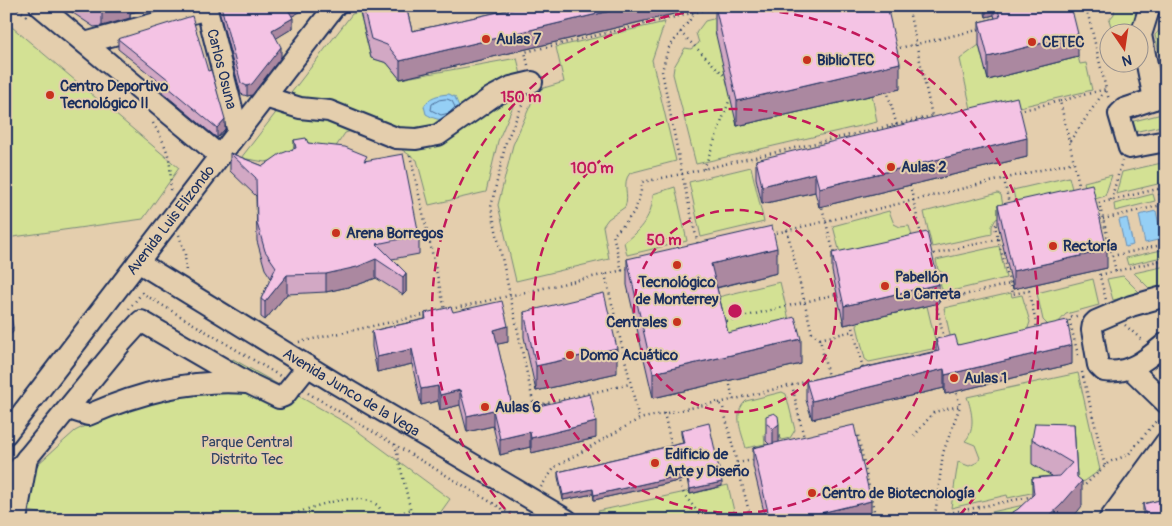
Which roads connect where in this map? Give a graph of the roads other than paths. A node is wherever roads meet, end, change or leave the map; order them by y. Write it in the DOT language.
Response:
graph roads {
  1 [pos="335,6"];
  2 [pos="206,7"];
  3 [pos="1160,8"];
  4 [pos="34,12"];
  5 [pos="85,43"];
  6 [pos="532,82"];
  7 [pos="265,97"];
  8 [pos="1160,97"];
  9 [pos="238,132"];
  10 [pos="1166,141"];
  11 [pos="220,156"];
  12 [pos="136,265"];
  13 [pos="1166,296"];
  14 [pos="1166,343"];
  15 [pos="304,362"];
  16 [pos="1136,365"];
  17 [pos="248,383"];
  18 [pos="1166,394"];
  19 [pos="1166,403"];
  20 [pos="69,408"];
  21 [pos="21,416"];
  22 [pos="1165,431"];
  23 [pos="7,433"];
  24 [pos="48,434"];
  25 [pos="28,458"];
  26 [pos="1157,469"];
  27 [pos="6,484"];
  28 [pos="16,520"];
  29 [pos="549,520"];
  30 [pos="567,520"];
  31 [pos="1109,520"];
  32 [pos="1131,520"];
  1 -- 7 [label="street, Avenida Luis Elizondo"];
  2 -- 5 [label="street"];
  2 -- 9 [label="street, Carlos Osuna"];
  3 -- 8 [label="street"];
  4 -- 5 [label="street"];
  5 -- 11 [label="street"];
  6 -- 7 [label="street"];
  7 -- 9 [label="street, Avenida Luis Elizondo"];
  8 -- 10 [label="street"];
  9 -- 11 [label="street, Avenida Luis Elizondo"];
  11 -- 12 [label="street, Avenida Luis Elizondo"];
  12 -- 15 [label="street, Avenida Junco de la Vega"];
  12 -- 21 [label="street, Avenida Luis Elizondo"];
  13 -- 16 [label="street"];
  14 -- 16 [label="street"];
  15 -- 17 [label="street"];
  15 -- 29 [label="street, Avenida Junco de la Vega"];
  15 -- 30 [label="street, Avenida Junco de la Vega"];
  16 -- 18 [label="street"];
  16 -- 19 [label="street"];
  17 -- 20 [label="street"];
  17 -- 20 [label="street"];
  20 -- 24 [label="street"];
  21 -- 23 [label="street, Avenida Luis Elizondo"];
  21 -- 24 [label="street"];
  22 -- 26 [label="street"];
  24 -- 25 [label="street"];
  25 -- 27 [label="street"];
  25 -- 28 [label="street"];
  26 -- 31 [label="street"];
  26 -- 32 [label="street"];
}
